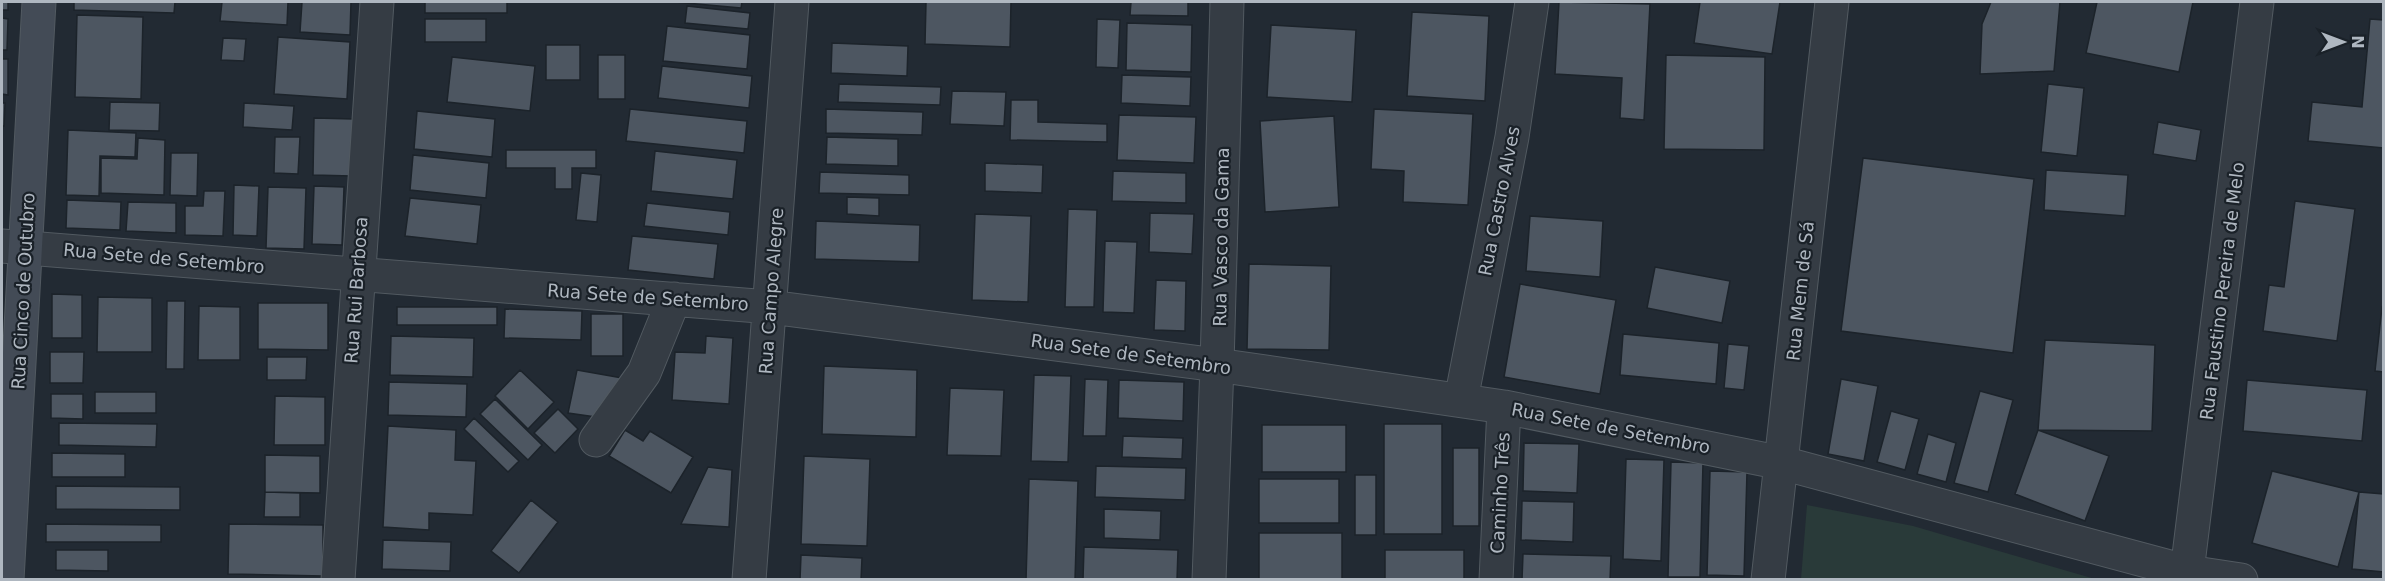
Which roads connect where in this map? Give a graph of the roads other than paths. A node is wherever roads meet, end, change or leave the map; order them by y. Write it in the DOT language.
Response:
graph roads {
  1 [pos="39,2"];
  2 [pos="377,2"];
  3 [pos="792,2"];
  4 [pos="1227,2"];
  5 [pos="1533,2"];
  6 [pos="1832,2"];
  7 [pos="2257,2"];
  8 [pos="14,246"];
  9 [pos="357,275"];
  10 [pos="674,299"];
  11 [pos="770,307"];
  12 [pos="1218,365"];
  13 [pos="1461,400"];
  14 [pos="1504,407"];
  15 [pos="596,440"];
  16 [pos="1782,463"];
  17 [pos="2187,576"];
  18 [pos="7,579"];
  19 [pos="338,579"];
  20 [pos="749,579"];
  21 [pos="1209,579"];
  22 [pos="1496,579"];
  23 [pos="1768,579"];
  24 [pos="2241,579"];
  1 -- 8 [label="street, Rua Cinco de Outubro"];
  2 -- 9 [label="street, Rua Rui Barbosa"];
  3 -- 11 [label="street, Rua Campo Alegre"];
  4 -- 12 [label="street, Rua Vasco da Gama"];
  5 -- 13 [label="street, Rua Castro Alves"];
  6 -- 16 [label="street, Rua Mem de Sá"];
  7 -- 17 [label="street, Rua Faustino Pereira de Melo"];
  8 -- 9 [label="street, Rua Sete de Setembro"];
  8 -- 18 [label="street, Rua Cinco de Outubro"];
  9 -- 10 [label="street, Rua Sete de Setembro"];
  9 -- 19 [label="street, Rua Rui Barbosa"];
  10 -- 11 [label="street, Rua Sete de Setembro"];
  10 -- 15 [label="street"];
  11 -- 12 [label="street, Rua Sete de Setembro"];
  11 -- 20 [label="street, Rua Campo Alegre"];
  12 -- 13 [label="street, Rua Sete de Setembro"];
  12 -- 21 [label="street, Rua Vasco da Gama"];
  13 -- 14 [label="street, Rua Sete de Setembro"];
  14 -- 16 [label="street, Rua Sete de Setembro"];
  14 -- 22 [label="street, Caminho Três"];
  16 -- 17 [label="street, Rua Sete de Setembro"];
  16 -- 23 [label="street, Rua Mem de Sá"];
  17 -- 24 [label="street, Rua Sete de Setembro"];
}
